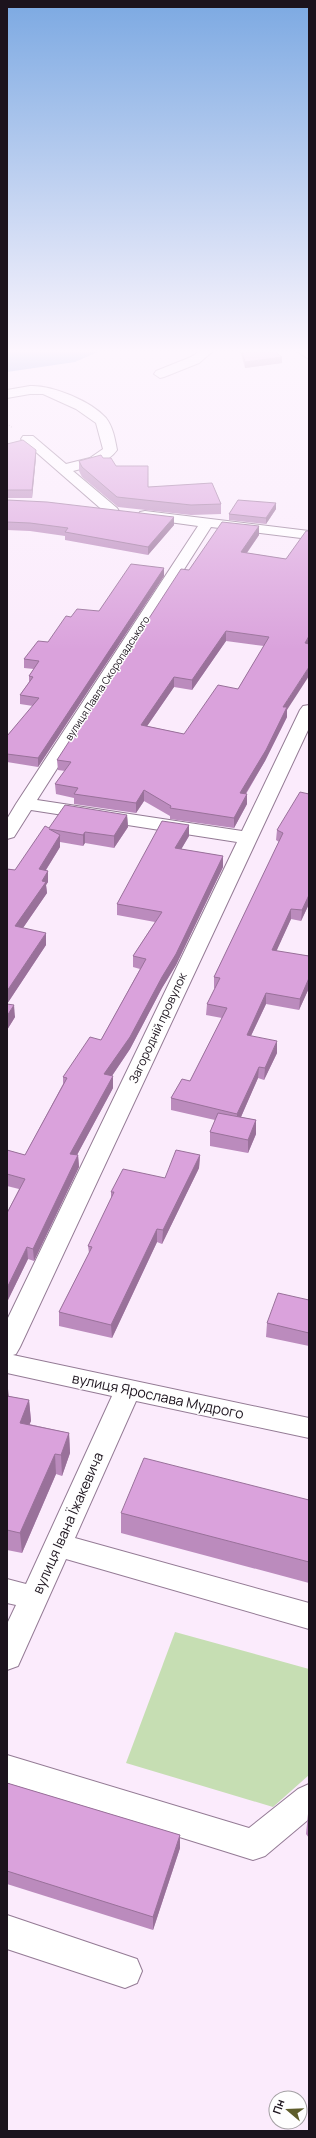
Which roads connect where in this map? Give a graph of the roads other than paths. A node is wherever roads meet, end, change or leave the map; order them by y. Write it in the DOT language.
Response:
graph roads {
  1 [pos="42,451"];
  2 [pos="109,451"];
  3 [pos="63,469"];
  4 [pos="86,508"];
  5 [pos="112,512"];
  6 [pos="207,523"];
  7 [pos="309,535"];
  8 [pos="309,710"];
  9 [pos="25,804"];
  10 [pos="7,833"];
  11 [pos="248,838"];
  12 [pos="7,1347"];
  13 [pos="7,1363"];
  14 [pos="128,1390"];
  15 [pos="309,1428"];
  16 [pos="58,1545"];
  17 [pos="20,1594"];
  18 [pos="309,1616"];
  19 [pos="7,1657"];
  20 [pos="7,1770"];
  21 [pos="309,1799"];
  22 [pos="7,1932"];
  23 [pos="125,1971"];
  1 -- 3 [label="street"];
  2 -- 3 [label="street"];
  3 -- 5 [label="street"];
  4 -- 5 [label="street"];
  5 -- 6 [label="street"];
  6 -- 7 [label="street"];
  6 -- 9 [label="street, вулиця Павла Скоропадського"];
  8 -- 11 [label="street, Загородній провулок"];
  9 -- 10 [label="street, вулиця Павла Скоропадського"];
  9 -- 11 [label="street"];
  11 -- 12 [label="street, Загородній провулок"];
  13 -- 14 [label="street, вулиця Ярослава Мудрого"];
  14 -- 15 [label="street, вулиця Ярослава Мудрого"];
  14 -- 16 [label="street, вулиця Івана Їжакевича"];
  16 -- 17 [label="street, вулиця Івана Їжакевича"];
  16 -- 18 [label="street"];
  17 -- 19 [label="street, вулиця Івана Їжакевича"];
  20 -- 21 [label="street"];
  22 -- 23 [label="street"];
}
